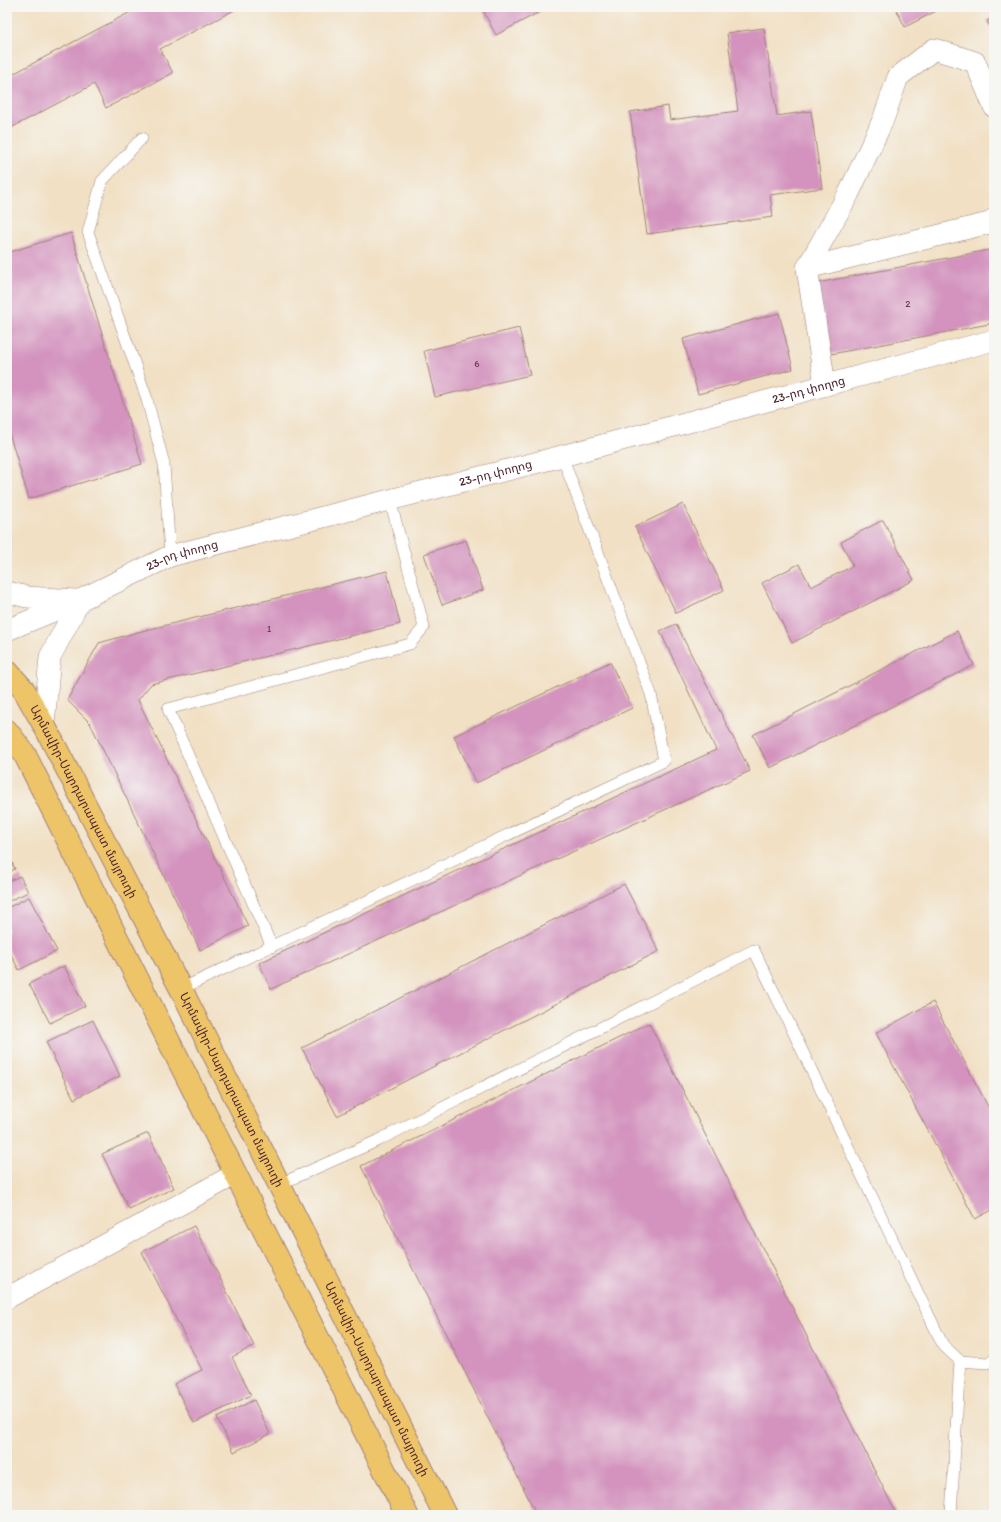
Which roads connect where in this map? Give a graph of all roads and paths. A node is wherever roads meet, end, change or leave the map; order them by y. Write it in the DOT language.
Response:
graph roads {
  1 [pos="994,107"];
  2 [pos="142,138"];
  3 [pos="994,219"];
  4 [pos="807,268"];
  5 [pos="994,340"];
  6 [pos="825,386"];
  7 [pos="562,456"];
  8 [pos="390,500"];
  9 [pos="170,556"];
  10 [pos="7,592"];
  11 [pos="80,600"];
  12 [pos="7,630"];
  13 [pos="7,671"];
  14 [pos="44,724"];
  15 [pos="7,731"];
  16 [pos="272,947"];
  17 [pos="181,988"];
  18 [pos="236,1174"];
  19 [pos="280,1184"];
  20 [pos="7,1298"];
  21 [pos="994,1360"];
  22 [pos="960,1361"];
  23 [pos="440,1514"];
  24 [pos="407,1515"];
  25 [pos="951,1515"];
  1 -- 4 [label="street"];
  2 -- 9 [label="lane"];
  3 -- 4 [label="street"];
  4 -- 6 [label="street"];
  5 -- 6 [label="street, 23-րդ փողոց"];
  6 -- 7 [label="street, 23-րդ փողոց"];
  7 -- 8 [label="street, 23-րդ փողոց"];
  7 -- 16 [label="lane"];
  8 -- 9 [label="street, 23-րդ փողոց"];
  8 -- 16 [label="lane"];
  9 -- 11 [label="street, 23-րդ փողոց"];
  10 -- 11 [label="street"];
  11 -- 12 [label="street, 23-րդ փողոց"];
  11 -- 14 [label="street"];
  13 -- 14 [label="highway, Արմավիր-Սարդարապատ մայրուղի"];
  14 -- 17 [label="highway, Արմավիր-Սարդարապատ մայրուղի"];
  15 -- 18 [label="highway"];
  16 -- 17 [label="lane"];
  17 -- 19 [label="highway, Արմավիր-Սարդարապատ մայրուղի"];
  18 -- 20 [label="street"];
  18 -- 24 [label="highway"];
  19 -- 22 [label="lane"];
  19 -- 23 [label="highway, Արմավիր-Սարդարապատ մայրուղի"];
  21 -- 22 [label="lane"];
  22 -- 25 [label="lane"];
}
